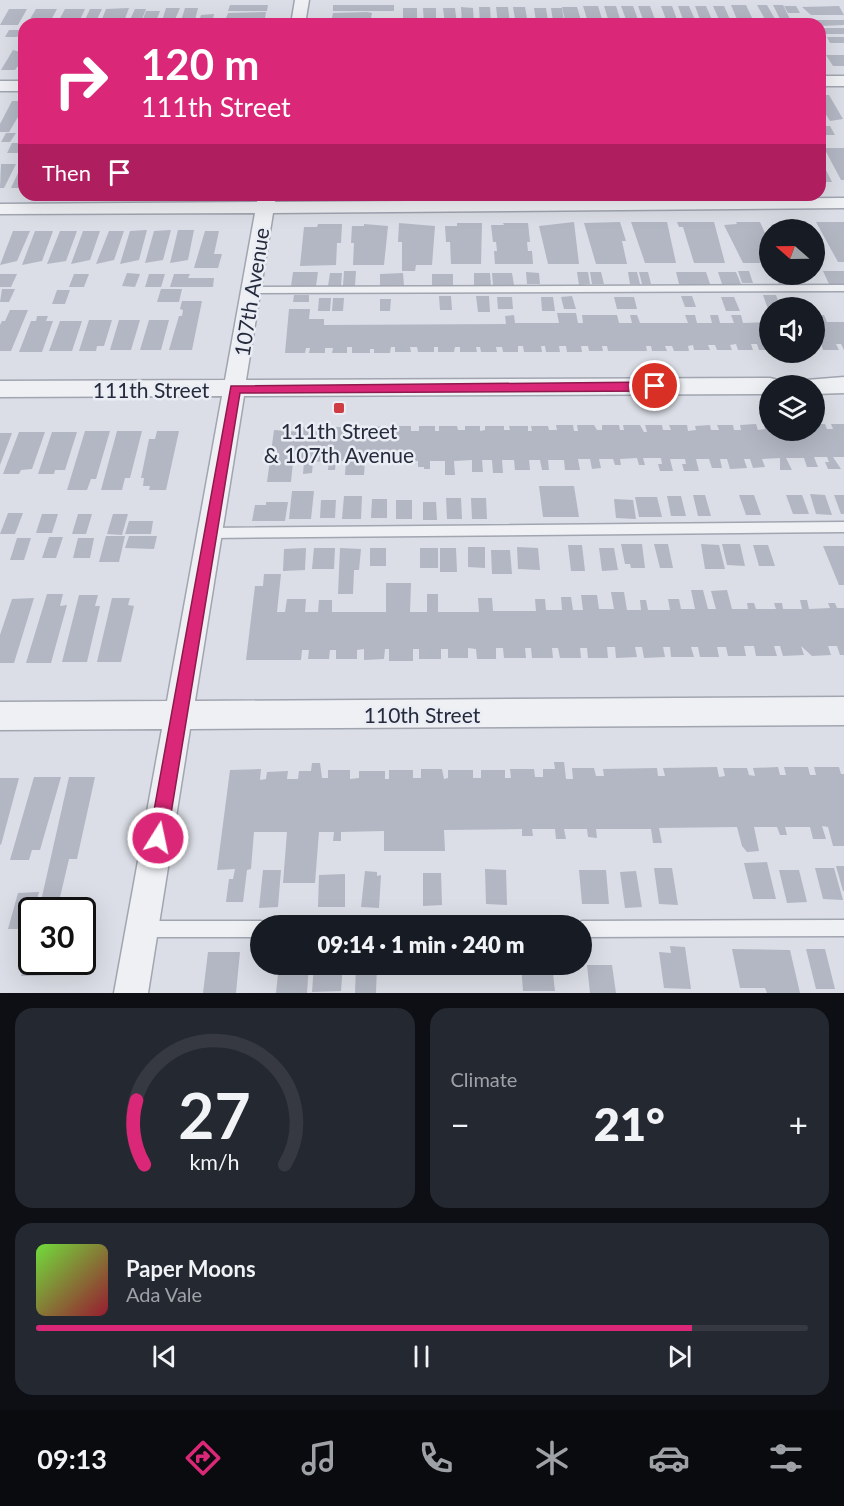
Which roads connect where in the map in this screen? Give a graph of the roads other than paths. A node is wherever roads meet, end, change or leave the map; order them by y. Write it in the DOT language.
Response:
graph roads {
  1 [pos="302,0"];
  2 [pos="299,18"];
  3 [pos="826,81"];
  4 [pos="844,81"];
  5 [pos="0,86"];
  6 [pos="18,86"];
  7 [pos="266,201"];
  8 [pos="844,203"];
  9 [pos="0,209"];
  10 [pos="844,288"];
  11 [pos="251,291"];
  12 [pos="844,385"];
  13 [pos="759,386"];
  14 [pos="825,386"];
  15 [pos="0,389"];
  16 [pos="235,389"];
  17 [pos="844,527"];
  18 [pos="210,533"];
  19 [pos="844,711"];
  20 [pos="0,716"];
  21 [pos="179,716"];
  22 [pos="592,928"];
  23 [pos="844,928"];
  24 [pos="142,929"];
  25 [pos="250,929"];
  26 [pos="131,993"];
  1 -- 2 [label="street"];
  3 -- 4 [label="street"];
  5 -- 6 [label="street"];
  7 -- 8 [label="street"];
  7 -- 9 [label="street"];
  7 -- 11 [label="street, 107th Avenue"];
  10 -- 11 [label="lane"];
  11 -- 16 [label="street, 107th Avenue"];
  12 -- 14 [label="street"];
  13 -- 16 [label="street, 111th Street"];
  15 -- 16 [label="street, 111th Street"];
  16 -- 18 [label="street, 107th Avenue"];
  17 -- 18 [label="lane"];
  18 -- 21 [label="street, 107th Avenue"];
  19 -- 21 [label="street, 110th Street"];
  20 -- 21 [label="street, 110th Street"];
  21 -- 24 [label="street, 107th Avenue"];
  22 -- 23 [label="lane"];
  24 -- 25 [label="lane"];
  24 -- 26 [label="street, 107th Avenue"];
}
